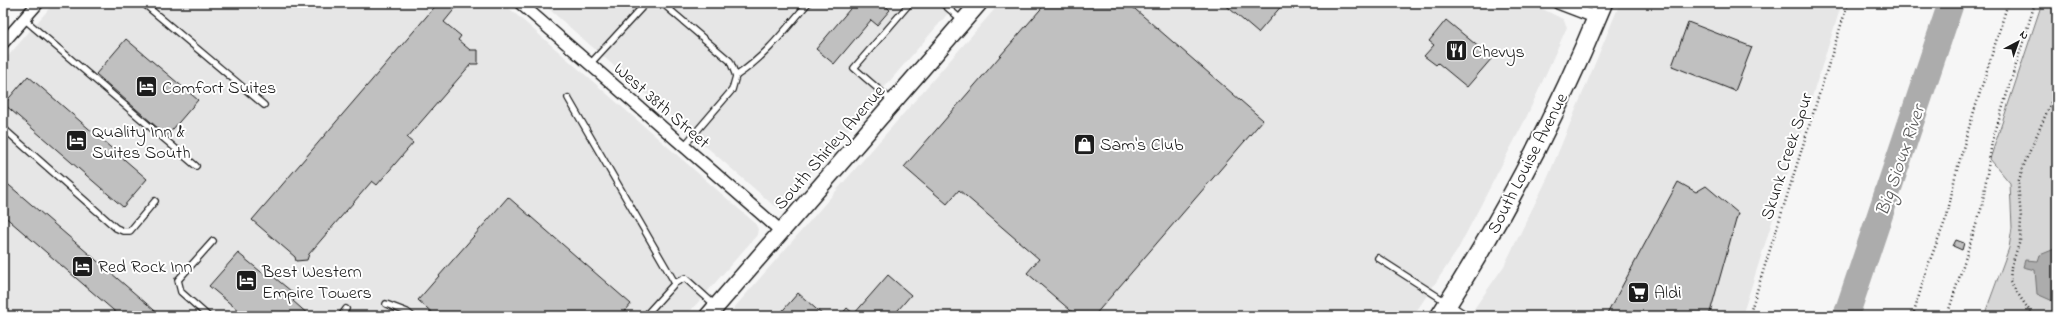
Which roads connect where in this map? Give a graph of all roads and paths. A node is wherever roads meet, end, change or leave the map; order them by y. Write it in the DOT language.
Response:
graph roads {
  1 [pos="38,3"];
  2 [pos="143,3"];
  3 [pos="520,3"];
  4 [pos="646,3"];
  5 [pos="662,3"];
  6 [pos="808,3"];
  7 [pos="910,3"];
  8 [pos="942,3"];
  9 [pos="980,3"];
  10 [pos="1558,3"];
  11 [pos="1848,3"];
  12 [pos="2008,3"];
  13 [pos="2035,3"];
  14 [pos="1600,10"];
  15 [pos="24,19"];
  16 [pos="964,22"];
  17 [pos="3,43"];
  18 [pos="590,64"];
  19 [pos="736,76"];
  20 [pos="2057,89"];
  21 [pos="568,98"];
  22 [pos="893,103"];
  23 [pos="264,105"];
  24 [pos="3,128"];
  25 [pos="684,146"];
  26 [pos="196,166"];
  27 [pos="155,202"];
  28 [pos="782,232"];
  29 [pos="213,241"];
  30 [pos="1378,258"];
  31 [pos="675,283"];
  32 [pos="386,304"];
  33 [pos="346,309"];
  34 [pos="1445,309"];
  35 [pos="712,311"];
  36 [pos="208,316"];
  37 [pos="341,316"];
  38 [pos="412,316"];
  39 [pos="645,316"];
  40 [pos="1468,316"];
  41 [pos="1749,316"];
  42 [pos="1913,316"];
  43 [pos="1947,316"];
  44 [pos="2032,316"];
  1 -- 15 [label="street"];
  2 -- 23 [label="lane"];
  3 -- 18 [label="street, West 38th Street"];
  4 -- 18 [label="lane"];
  5 -- 19 [label="lane"];
  6 -- 19 [label="lane"];
  7 -- 22 [label="lane"];
  8 -- 16 [label="lane"];
  9 -- 16 [label="street, South Shirley Avenue"];
  10 -- 14 [label="street"];
  11 -- 41 [label="path, Skunk Creek Spur"];
  12 -- 42 [label="path"];
  13 -- 43 [label="path"];
  14 -- 34 [label="main road, South Louise Avenue"];
  15 -- 17 [label="street"];
  15 -- 26 [label="lane"];
  16 -- 22 [label="street, South Shirley Avenue"];
  18 -- 25 [label="street, West 38th Street"];
  19 -- 25 [label="lane"];
  20 -- 44 [label="path"];
  21 -- 31 [label="lane"];
  22 -- 28 [label="street, South Shirley Avenue"];
  24 -- 27 [label="lane"];
  25 -- 28 [label="street, West 38th Street"];
  28 -- 35 [label="street, South Shirley Avenue"];
  29 -- 36 [label="lane"];
  30 -- 34 [label="lane"];
  31 -- 35 [label="lane"];
  31 -- 39 [label="lane"];
  32 -- 38 [label="lane"];
  33 -- 37 [label="lane"];
  34 -- 40 [label="lane"];
}
